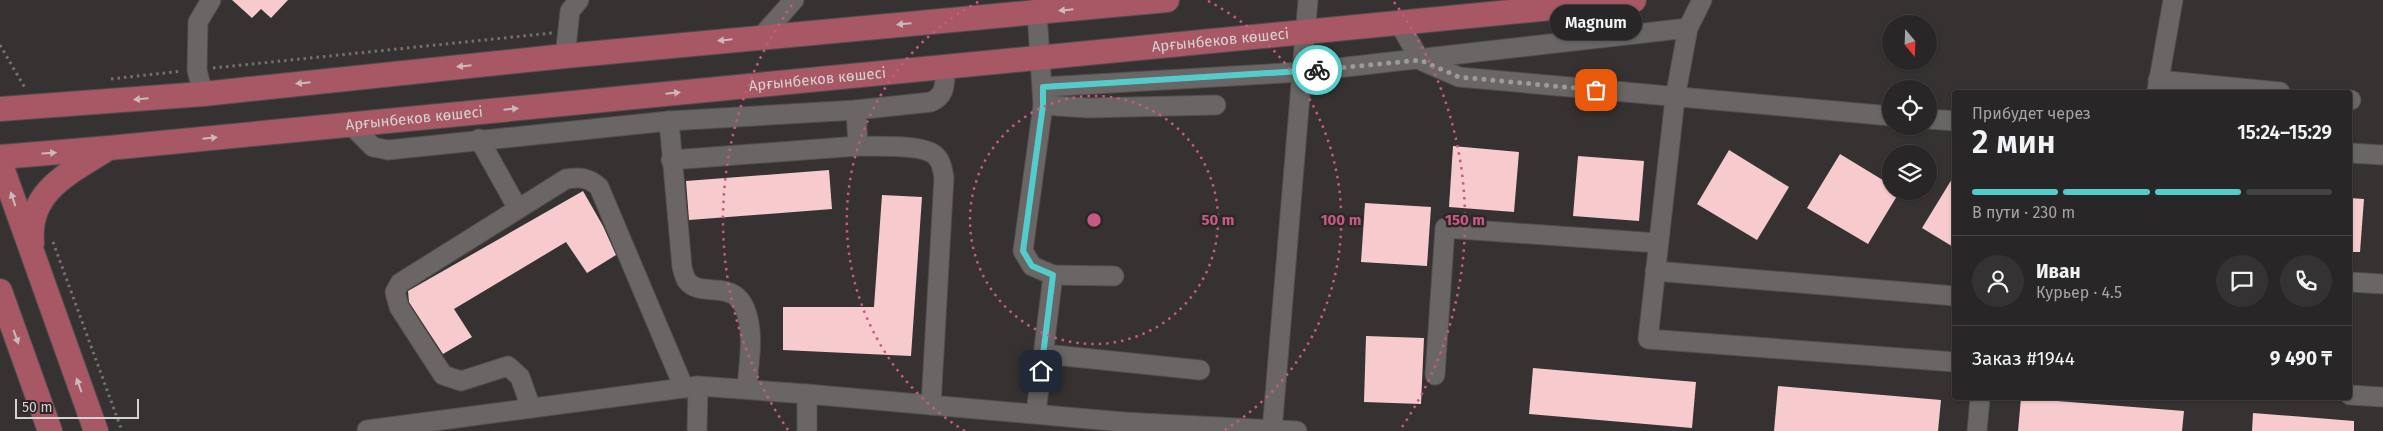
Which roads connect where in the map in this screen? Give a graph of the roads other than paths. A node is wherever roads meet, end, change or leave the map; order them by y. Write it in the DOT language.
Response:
graph roads {
  1 [pos="211,0"];
  2 [pos="580,0"];
  3 [pos="794,0"];
  4 [pos="1167,0"];
  5 [pos="1308,0"];
  6 [pos="1634,0"];
  7 [pos="1702,0"];
  8 [pos="2173,0"];
  9 [pos="1040,6"];
  10 [pos="1399,23"];
  11 [pos="1688,28"];
  12 [pos="1306,30"];
  13 [pos="761,37"];
  14 [pos="565,56"];
  15 [pos="1039,58"];
  16 [pos="1420,60"];
  17 [pos="946,67"];
  18 [pos="1302,72"];
  19 [pos="2157,86"];
  20 [pos="2239,90"];
  21 [pos="203,94"];
  22 [pos="1043,96"];
  23 [pos="1675,98"];
  24 [pos="1216,106"];
  25 [pos="0,109"];
  26 [pos="856,110"];
  27 [pos="1882,115"];
  28 [pos="1937,120"];
  29 [pos="669,121"];
  30 [pos="1952,121"];
  31 [pos="350,125"];
  32 [pos="479,139"];
  33 [pos="858,146"];
  34 [pos="109,148"];
  35 [pos="2352,153"];
  36 [pos="2383,155"];
  37 [pos="0,157"];
  38 [pos="671,160"];
  39 [pos="0,162"];
  40 [pos="518,209"];
  41 [pos="1658,243"];
  42 [pos="33,260"];
  43 [pos="1655,271"];
  44 [pos="1053,275"];
  45 [pos="1114,276"];
  46 [pos="2352,282"];
  47 [pos="2383,284"];
  48 [pos="0,291"];
  49 [pos="1952,296"];
  50 [pos="1044,354"];
  51 [pos="1952,362"];
  52 [pos="1200,370"];
  53 [pos="1436,375"];
  54 [pos="691,387"];
  55 [pos="747,389"];
  56 [pos="807,394"];
  57 [pos="2352,394"];
  58 [pos="2383,397"];
  59 [pos="1980,400"];
  60 [pos="930,404"];
  61 [pos="531,408"];
  62 [pos="1036,413"];
  63 [pos="1122,427"];
  64 [pos="371,430"];
  65 [pos="1272,430"];
  66 [pos="50,431"];
  67 [pos="96,431"];
  68 [pos="696,431"];
  69 [pos="807,431"];
  70 [pos="1297,431"];
  71 [pos="1977,431"];
  1 -- 21 [label="street"];
  2 -- 14 [label="street"];
  3 -- 13 [label="street"];
  4 -- 9 [label="main road, one-way"];
  5 -- 12 [label="street"];
  6 -- 10 [label="main road, Арғынбеков көшесі"];
  7 -- 11 [label="street"];
  8 -- 19 [label="street"];
  9 -- 13 [label="main road, one-way"];
  9 -- 15 [label="street"];
  10 -- 12 [label="main road, Арғынбеков көшесі"];
  10 -- 16 [label="street"];
  11 -- 16 [label="street"];
  11 -- 23 [label="street"];
  12 -- 15 [label="main road, Арғынбеков көшесі"];
  12 -- 18 [label="street"];
  13 -- 14 [label="main road, one-way"];
  14 -- 21 [label="main road, one-way"];
  15 -- 17 [label="main road, Арғынбеков көшесі"];
  15 -- 22 [label="street"];
  16 -- 18 [label="street"];
  16 -- 23 [label="street"];
  17 -- 26 [label="street"];
  31 -- 17 [label="main road, Арғынбеков көшесі, one-way"];
  18 -- 22 [label="street"];
  18 -- 65 [label="street"];
  19 -- 20 [label="street"];
  21 -- 25 [label="main road, one-way"];
  22 -- 24 [label="street"];
  22 -- 44 [label="street"];
  23 -- 27 [label="street"];
  23 -- 41 [label="street"];
  26 -- 29 [label="street"];
  26 -- 33 [label="street"];
  28 -- 30 [label="street"];
  29 -- 32 [label="street"];
  29 -- 38 [label="street"];
  31 -- 32 [label="street"];
  34 -- 31 [label="main road, Арғынбеков көшесі, one-way"];
  32 -- 40 [label="street"];
  33 -- 38 [label="street"];
  33 -- 60 [label="street"];
  37 -- 34 [label="main road, Арғынбеков көшесі, one-way"];
  34 -- 42 [label="main road"];
  35 -- 36 [label="street"];
  38 -- 55 [label="street"];
  42 -- 39 [label="main road, one-way"];
  40 -- 54 [label="street"];
  40 -- 61 [label="street"];
  41 -- 43 [label="street"];
  41 -- 53 [label="street"];
  67 -- 42 [label="main road, one-way"];
  43 -- 49 [label="street"];
  43 -- 51 [label="street"];
  44 -- 45 [label="street"];
  44 -- 50 [label="street"];
  46 -- 47 [label="street"];
  48 -- 66 [label="main road, one-way"];
  50 -- 52 [label="street"];
  50 -- 62 [label="street"];
  54 -- 55 [label="street"];
  54 -- 61 [label="street"];
  54 -- 68 [label="street"];
  55 -- 56 [label="street"];
  56 -- 60 [label="street"];
  56 -- 69 [label="street"];
  57 -- 58 [label="street"];
  59 -- 71 [label="street"];
  60 -- 62 [label="street"];
  61 -- 64 [label="street"];
  62 -- 63 [label="street"];
  63 -- 65 [label="street"];
  65 -- 70 [label="street"];
}
